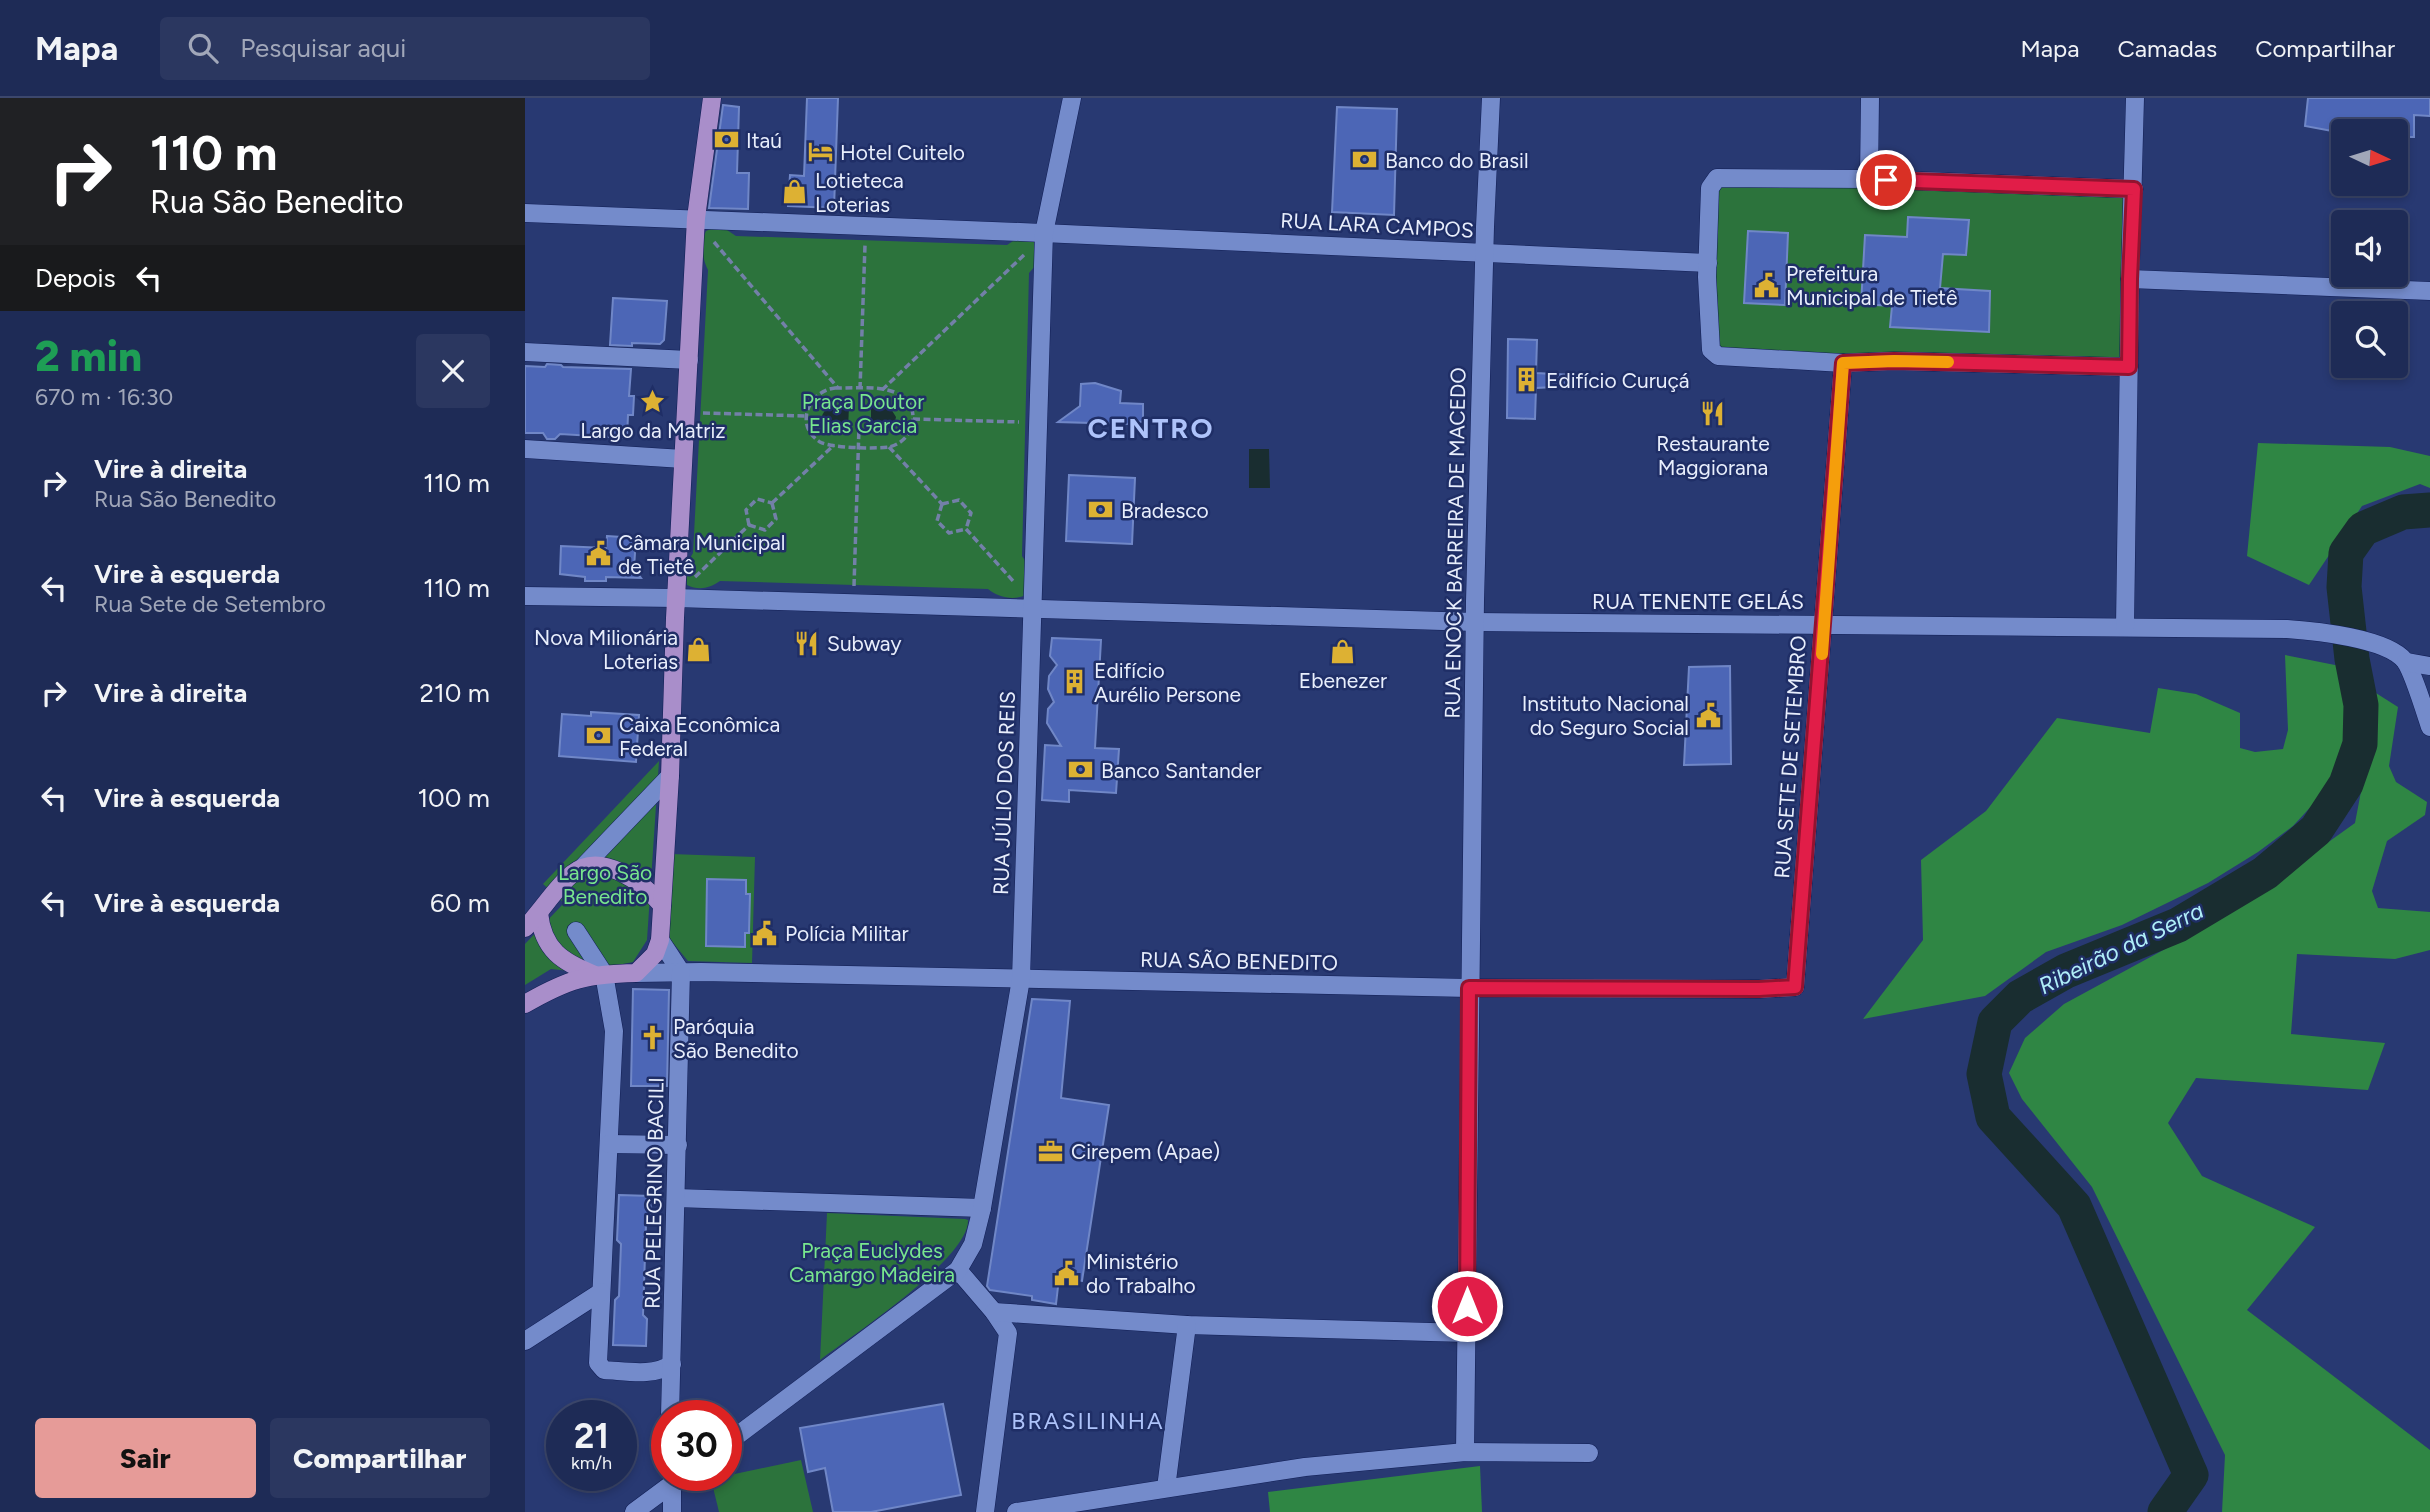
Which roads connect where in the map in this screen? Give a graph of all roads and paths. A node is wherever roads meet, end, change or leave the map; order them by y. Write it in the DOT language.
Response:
graph roads {
  1 [pos="712,98"];
  2 [pos="1072,98"];
  3 [pos="1492,98"];
  4 [pos="1870,98"];
  5 [pos="2135,98"];
  6 [pos="1869,179"];
  7 [pos="2134,189"];
  8 [pos="525,213"];
  9 [pos="696,218"];
  10 [pos="865,225"];
  11 [pos="1044,233"];
  12 [pos="1484,253"];
  13 [pos="1708,263"];
  14 [pos="2130,279"];
  15 [pos="2430,291"];
  16 [pos="525,352"];
  17 [pos="689,360"];
  18 [pos="1843,363"];
  19 [pos="2129,367"];
  20 [pos="838,388"];
  21 [pos="860,389"];
  22 [pos="882,390"];
  23 [pos="686,412"];
  24 [pos="806,416"];
  25 [pos="913,419"];
  26 [pos="1038,423"];
  27 [pos="859,427"];
  28 [pos="834,445"];
  29 [pos="859,446"];
  30 [pos="889,447"];
  31 [pos="525,449"];
  32 [pos="683,459"];
  33 [pos="772,503"];
  34 [pos="942,504"];
  35 [pos="749,525"];
  36 [pos="966,529"];
  37 [pos="525,596"];
  38 [pos="676,598"];
  39 [pos="854,603"];
  40 [pos="1032,608"];
  41 [pos="1475,622"];
  42 [pos="1823,625"];
  43 [pos="2125,627"];
  44 [pos="2406,662"];
  45 [pos="2430,666"];
  46 [pos="2430,727"];
  47 [pos="670,776"];
  48 [pos="582,868"];
  49 [pos="662,905"];
  50 [pos="539,914"];
  51 [pos="525,928"];
  52 [pos="576,931"];
  53 [pos="660,940"];
  54 [pos="681,972"];
  55 [pos="636,973"];
  56 [pos="600,974"];
  57 [pos="1021,979"];
  58 [pos="1795,987"];
  59 [pos="1469,988"];
  60 [pos="525,1004"];
  61 [pos="609,1144"];
  62 [pos="678,1145"];
  63 [pos="676,1198"];
  64 [pos="982,1209"];
  65 [pos="958,1270"];
  66 [pos="601,1292"];
  67 [pos="994,1312"];
  68 [pos="1187,1325"];
  69 [pos="1466,1333"];
  70 [pos="525,1340"];
  71 [pos="672,1364"];
  72 [pos="671,1400"];
  73 [pos="742,1432"];
  74 [pos="1465,1452"];
  75 [pos="1589,1453"];
  76 [pos="1166,1488"];
  77 [pos="660,1491"];
  78 [pos="674,1491"];
  79 [pos="634,1512"];
  80 [pos="672,1512"];
  81 [pos="985,1512"];
  82 [pos="1016,1512"];
  1 -- 9 [label="main road"];
  2 -- 11 [label="street"];
  3 -- 12 [label="street, RUA ENOCK BARREIRA DE MACEDO"];
  4 -- 6 [label="street"];
  5 -- 7 [label="street"];
  6 -- 7 [label="street"];
  6 -- 13 [label="street"];
  7 -- 14 [label="street"];
  8 -- 9 [label="street"];
  9 -- 10 [label="street"];
  9 -- 17 [label="main road"];
  9 -- 20 [label="path"];
  10 -- 11 [label="street"];
  10 -- 21 [label="path"];
  11 -- 12 [label="street, RUA LARA CAMPOS"];
  11 -- 22 [label="path"];
  11 -- 26 [label="street"];
  12 -- 13 [label="street, RUA LARA CAMPOS"];
  12 -- 41 [label="street, RUA ENOCK BARREIRA DE MACEDO"];
  13 -- 18 [label="street"];
  14 -- 15 [label="street"];
  14 -- 19 [label="street"];
  16 -- 17 [label="street"];
  17 -- 23 [label="main road"];
  18 -- 19 [label="street"];
  18 -- 42 [label="street, RUA SETE DE SETEMBRO"];
  19 -- 43 [label="street"];
  20 -- 21 [label="path"];
  20 -- 24 [label="path"];
  21 -- 22 [label="path"];
  22 -- 25 [label="path"];
  23 -- 24 [label="path"];
  23 -- 32 [label="main road"];
  24 -- 28 [label="path"];
  25 -- 26 [label="path"];
  25 -- 30 [label="path"];
  26 -- 40 [label="street"];
  27 -- 29 [label="path"];
  28 -- 29 [label="path"];
  28 -- 33 [label="path"];
  29 -- 30 [label="path"];
  29 -- 39 [label="path"];
  30 -- 34 [label="path"];
  31 -- 32 [label="street"];
  32 -- 38 [label="main road"];
  33 -- 35 [label="path"];
  33 -- 35 [label="path"];
  34 -- 36 [label="path"];
  34 -- 36 [label="path"];
  35 -- 38 [label="path"];
  36 -- 40 [label="path"];
  37 -- 38 [label="street"];
  38 -- 39 [label="street"];
  38 -- 47 [label="main road"];
  39 -- 40 [label="street"];
  40 -- 41 [label="street, RUA TENENTE GELÁS"];
  40 -- 57 [label="street, RUA JÚLIO DOS REIS"];
  41 -- 42 [label="street, RUA TENENTE GELÁS"];
  41 -- 59 [label="street, RUA ENOCK BARREIRA DE MACEDO"];
  42 -- 43 [label="street, RUA TENENTE GELÁS"];
  42 -- 58 [label="street, RUA SETE DE SETEMBRO"];
  43 -- 44 [label="street, RUA TENENTE GELÁS"];
  44 -- 45 [label="street, RUA TENENTE GELÁS"];
  44 -- 46 [label="street"];
  47 -- 48 [label="street"];
  47 -- 49 [label="main road"];
  48 -- 49 [label="main road"];
  48 -- 50 [label="main road"];
  49 -- 53 [label="main road"];
  50 -- 51 [label="main road"];
  50 -- 56 [label="main road"];
  52 -- 56 [label="street"];
  53 -- 54 [label="street"];
  53 -- 55 [label="main road"];
  54 -- 55 [label="street"];
  54 -- 57 [label="street, RUA SÃO BENEDITO"];
  54 -- 62 [label="street, RUA PELEGRINO BACILI"];
  55 -- 56 [label="main road"];
  56 -- 60 [label="main road"];
  56 -- 61 [label="street"];
  57 -- 59 [label="street, RUA SÃO BENEDITO"];
  57 -- 64 [label="street, RUA JÚLIO DOS REIS"];
  58 -- 59 [label="street, RUA SÃO BENEDITO"];
  59 -- 69 [label="street, RUA ENOCK BARREIRA DE MACEDO"];
  61 -- 62 [label="street"];
  61 -- 66 [label="street"];
  62 -- 63 [label="street, RUA PELEGRINO BACILI"];
  63 -- 64 [label="street"];
  63 -- 71 [label="street, RUA PELEGRINO BACILI"];
  64 -- 65 [label="street, RUA JÚLIO DOS REIS"];
  65 -- 67 [label="street"];
  65 -- 73 [label="street"];
  66 -- 70 [label="street"];
  66 -- 71 [label="street"];
  67 -- 68 [label="street"];
  67 -- 81 [label="street"];
  68 -- 69 [label="street"];
  68 -- 76 [label="street"];
  69 -- 74 [label="street, RUA ENOCK BARREIRA DE MACEDO"];
  71 -- 72 [label="street, RUA PELEGRINO BACILI"];
  74 -- 75 [label="street"];
  74 -- 76 [label="street"];
  76 -- 82 [label="street"];
  77 -- 79 [label="street"];
  78 -- 80 [label="street"];
}
